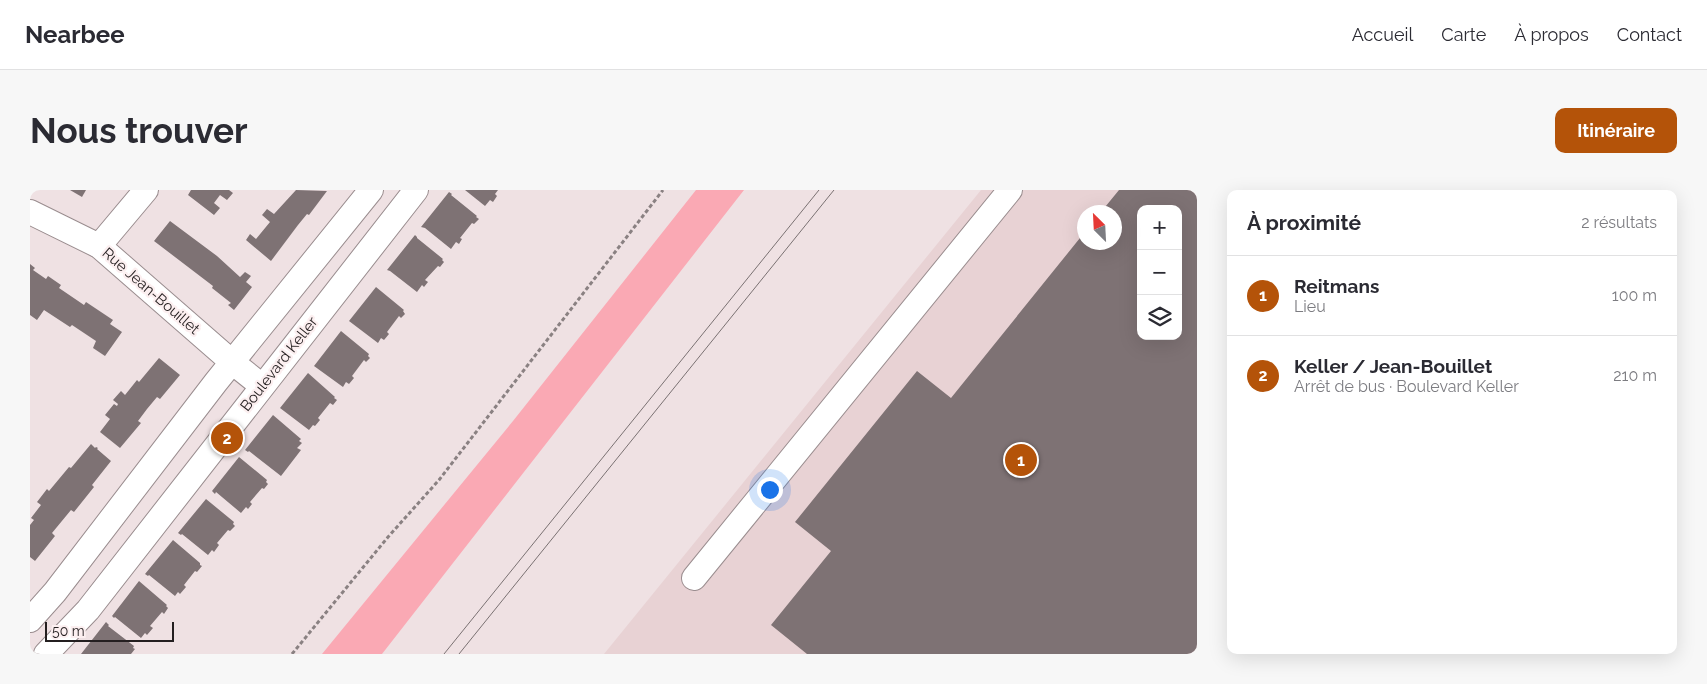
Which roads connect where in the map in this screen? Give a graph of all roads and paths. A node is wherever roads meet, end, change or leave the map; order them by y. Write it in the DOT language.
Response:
graph roads {
  1 [pos="146,190"];
  2 [pos="371,190"];
  3 [pos="416,190"];
  4 [pos="663,190"];
  5 [pos="1010,190"];
  6 [pos="30,212"];
  7 [pos="99,246"];
  8 [pos="232,362"];
  9 [pos="262,386"];
  10 [pos="694,578"];
  11 [pos="30,620"];
  12 [pos="46,654"];
  13 [pos="292,654"];
  1 -- 7 [label="street"];
  2 -- 8 [label="street"];
  3 -- 9 [label="street, Boulevard Keller"];
  4 -- 13 [label="path"];
  5 -- 10 [label="street"];
  6 -- 7 [label="street, Rue Jean-Bouillet"];
  7 -- 8 [label="street, Rue Jean-Bouillet"];
  8 -- 9 [label="street, Rue Jean-Bouillet"];
  8 -- 11 [label="street"];
  9 -- 12 [label="street, Boulevard Keller"];
}
